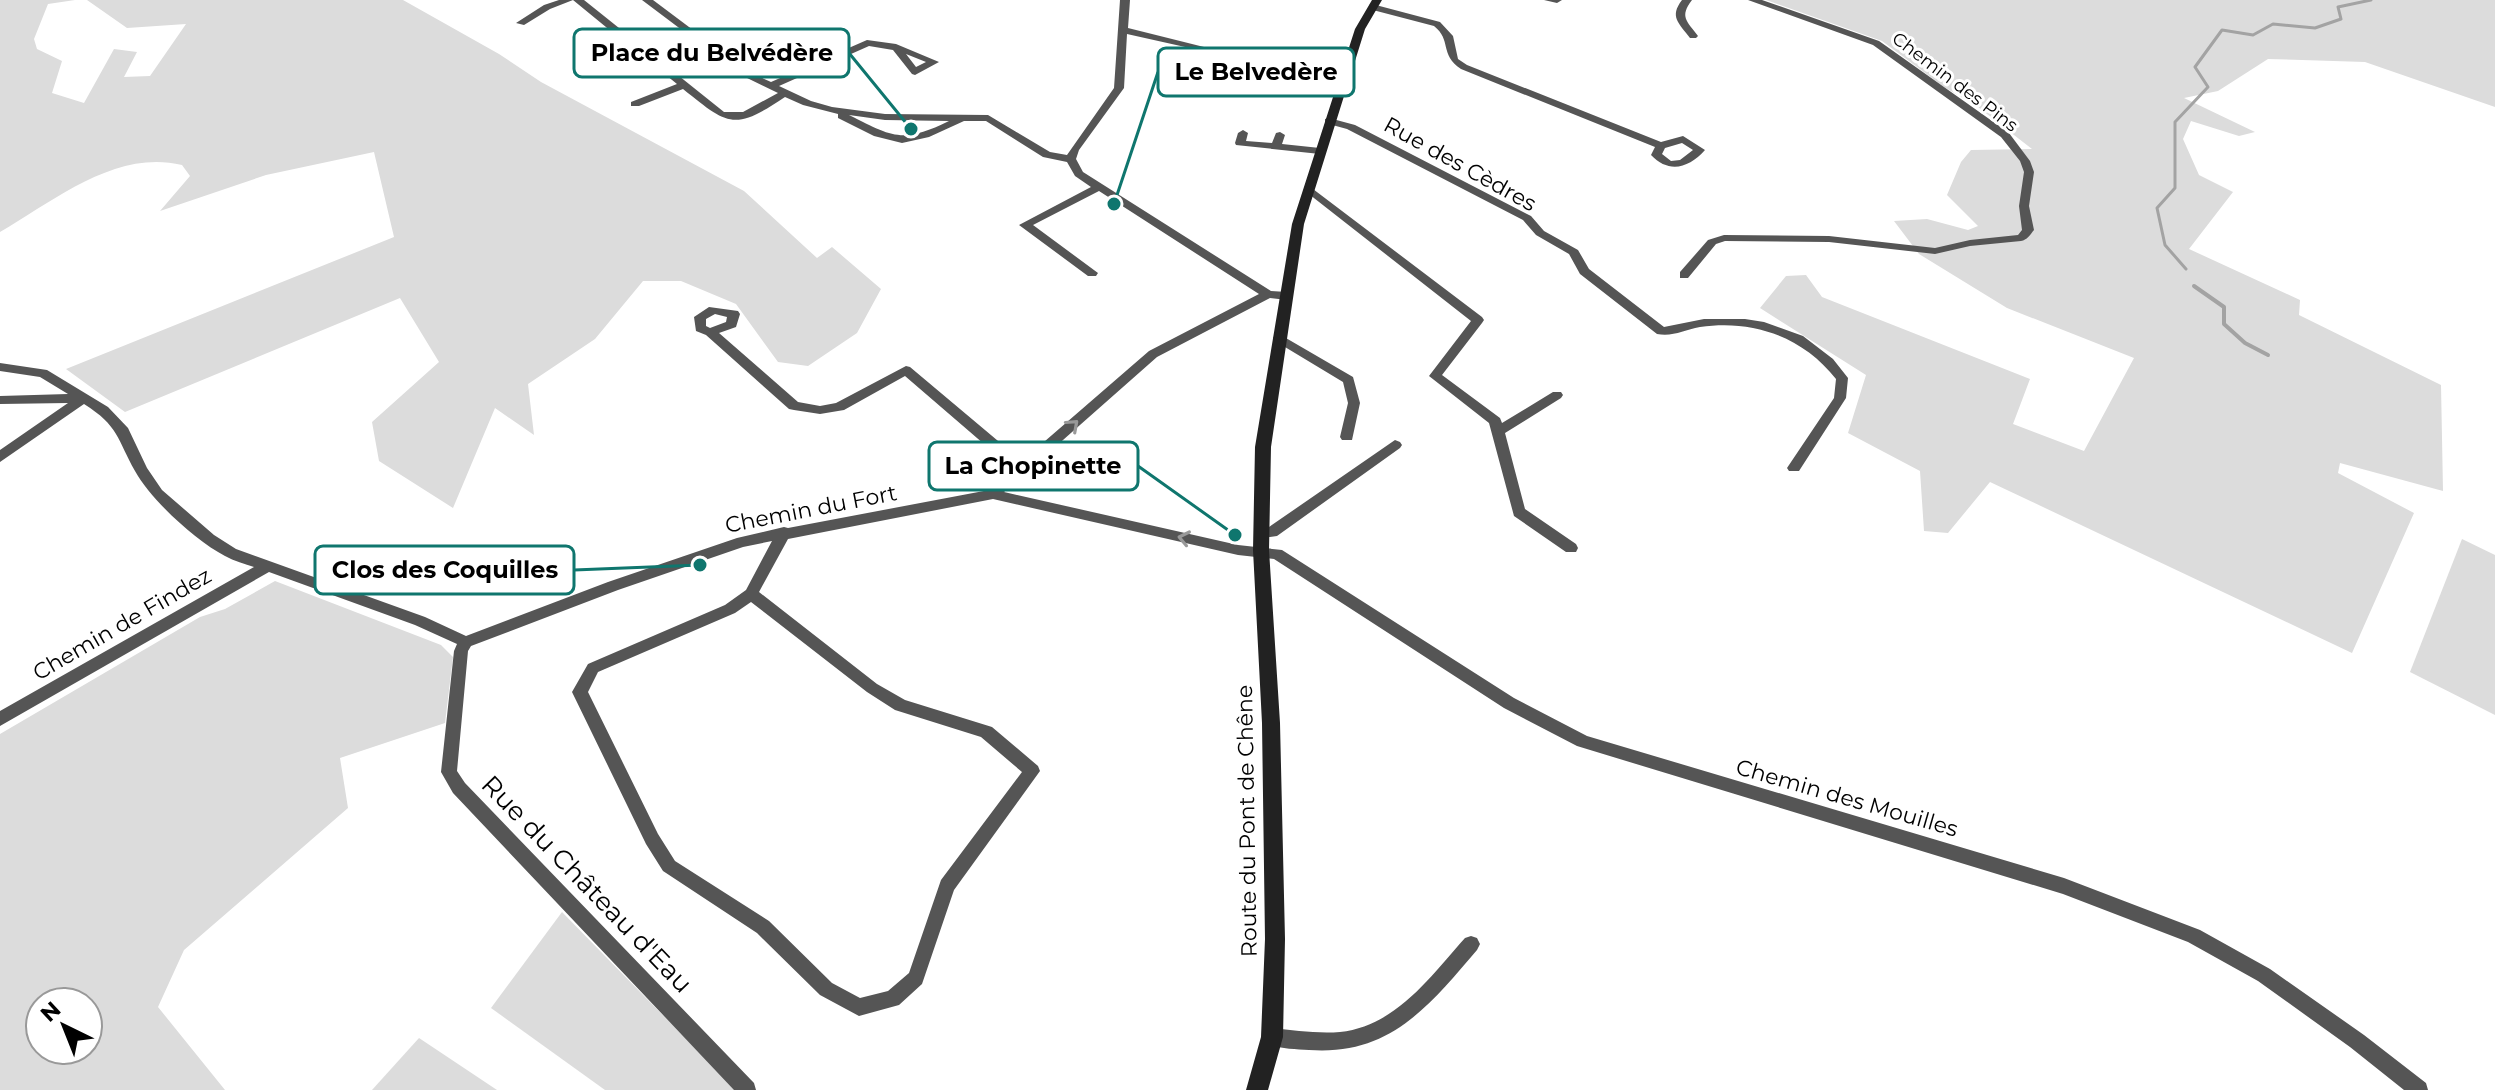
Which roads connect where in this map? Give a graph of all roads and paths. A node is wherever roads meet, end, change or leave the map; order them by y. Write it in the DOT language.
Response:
graph roads {
  1 [pos="568,0"];
  2 [pos="578,0"];
  3 [pos="647,0"];
  4 [pos="1125,0"];
  5 [pos="1549,0"];
  6 [pos="1557,0"];
  7 [pos="1687,0"];
  8 [pos="1753,0"];
  9 [pos="1375,3"];
  10 [pos="521,23"];
  11 [pos="1123,30"];
  12 [pos="1693,36"];
  13 [pos="1203,48"];
  14 [pos="897,49"];
  15 [pos="640,51"];
  16 [pos="603,65"];
  17 [pos="682,86"];
  18 [pos="770,86"];
  19 [pos="784,93"];
  20 [pos="635,104"];
  21 [pos="831,110"];
  22 [pos="885,117"];
  23 [pos="964,117"];
  24 [pos="1329,121"];
  25 [pos="873,131"];
  26 [pos="1243,133"];
  27 [pos="1280,135"];
  28 [pos="1661,146"];
  29 [pos="1276,147"];
  30 [pos="1320,151"];
  31 [pos="1071,159"];
  32 [pos="1099,187"];
  33 [pos="1309,189"];
  34 [pos="1092,273"];
  35 [pos="1684,275"];
  36 [pos="1268,294"];
  37 [pos="1287,296"];
  38 [pos="710,332"];
  39 [pos="1279,338"];
  40 [pos="0,367"];
  41 [pos="1557,395"];
  42 [pos="83,398"];
  43 [pos="0,400"];
  44 [pos="1498,431"];
  45 [pos="1347,437"];
  46 [pos="1395,445"];
  47 [pos="0,457"];
  48 [pos="1794,468"];
  49 [pos="1023,470"];
  50 [pos="993,494"];
  51 [pos="784,532"];
  52 [pos="1261,541"];
  53 [pos="1571,548"];
  54 [pos="266,567"];
  55 [pos="751,594"];
  56 [pos="466,642"];
  57 [pos="0,719"];
  58 [pos="1471,944"];
  59 [pos="1272,1037"];
  60 [pos="747,1090"];
  61 [pos="1257,1090"];
  62 [pos="2419,1090"];
  1 -- 10 [label="street"];
  2 -- 15 [label="street"];
  3 -- 18 [label="street"];
  4 -- 11 [label="street"];
  5 -- 6 [label="street"];
  7 -- 12 [label="street"];
  8 -- 35 [label="street, Chemin des Pins"];
  9 -- 24 [label="street, Route du Pont de Chêne"];
  9 -- 28 [label="street"];
  11 -- 13 [label="street"];
  11 -- 31 [label="street"];
  14 -- 18 [label="street"];
  15 -- 16 [label="street"];
  15 -- 17 [label="street"];
  17 -- 19 [label="street"];
  17 -- 20 [label="street"];
  18 -- 19 [label="street"];
  19 -- 21 [label="street"];
  21 -- 22 [label="street"];
  21 -- 25 [label="street"];
  22 -- 23 [label="street"];
  22 -- 25 [label="street"];
  23 -- 25 [label="street"];
  23 -- 31 [label="street"];
  24 -- 30 [label="street, Route du Pont de Chêne"];
  24 -- 48 [label="street, Rue des Cèdres"];
  26 -- 29 [label="street"];
  27 -- 29 [label="street"];
  29 -- 30 [label="street"];
  30 -- 33 [label="street, Route du Pont de Chêne"];
  31 -- 32 [label="street"];
  32 -- 34 [label="street"];
  32 -- 36 [label="street"];
  33 -- 37 [label="street, Route du Pont de Chêne"];
  33 -- 44 [label="street"];
  36 -- 37 [label="street"];
  49 -- 36 [label="street, one-way"];
  37 -- 39 [label="street, Route du Pont de Chêne"];
  38 -- 49 [label="street"];
  39 -- 45 [label="street"];
  39 -- 52 [label="street, Route du Pont de Chêne"];
  40 -- 42 [label="street"];
  41 -- 44 [label="street"];
  42 -- 43 [label="street"];
  42 -- 47 [label="street"];
  42 -- 54 [label="street"];
  44 -- 53 [label="street"];
  46 -- 52 [label="street"];
  49 -- 50 [label="street"];
  50 -- 51 [label="street, Chemin du Fort"];
  52 -- 50 [label="street, Chemin du Fort, one-way"];
  51 -- 55 [label="street"];
  51 -- 56 [label="street, Chemin du Fort"];
  52 -- 59 [label="street, Route du Pont de Chêne"];
  52 -- 62 [label="street, Chemin des Mouilles"];
  54 -- 56 [label="street"];
  54 -- 57 [label="street, Chemin de Findez"];
  55 -- 55 [label="street"];
  56 -- 60 [label="street, Rue du Château d'Eau"];
  58 -- 59 [label="street"];
  59 -- 61 [label="street, Route du Pont de Chêne"];
}
